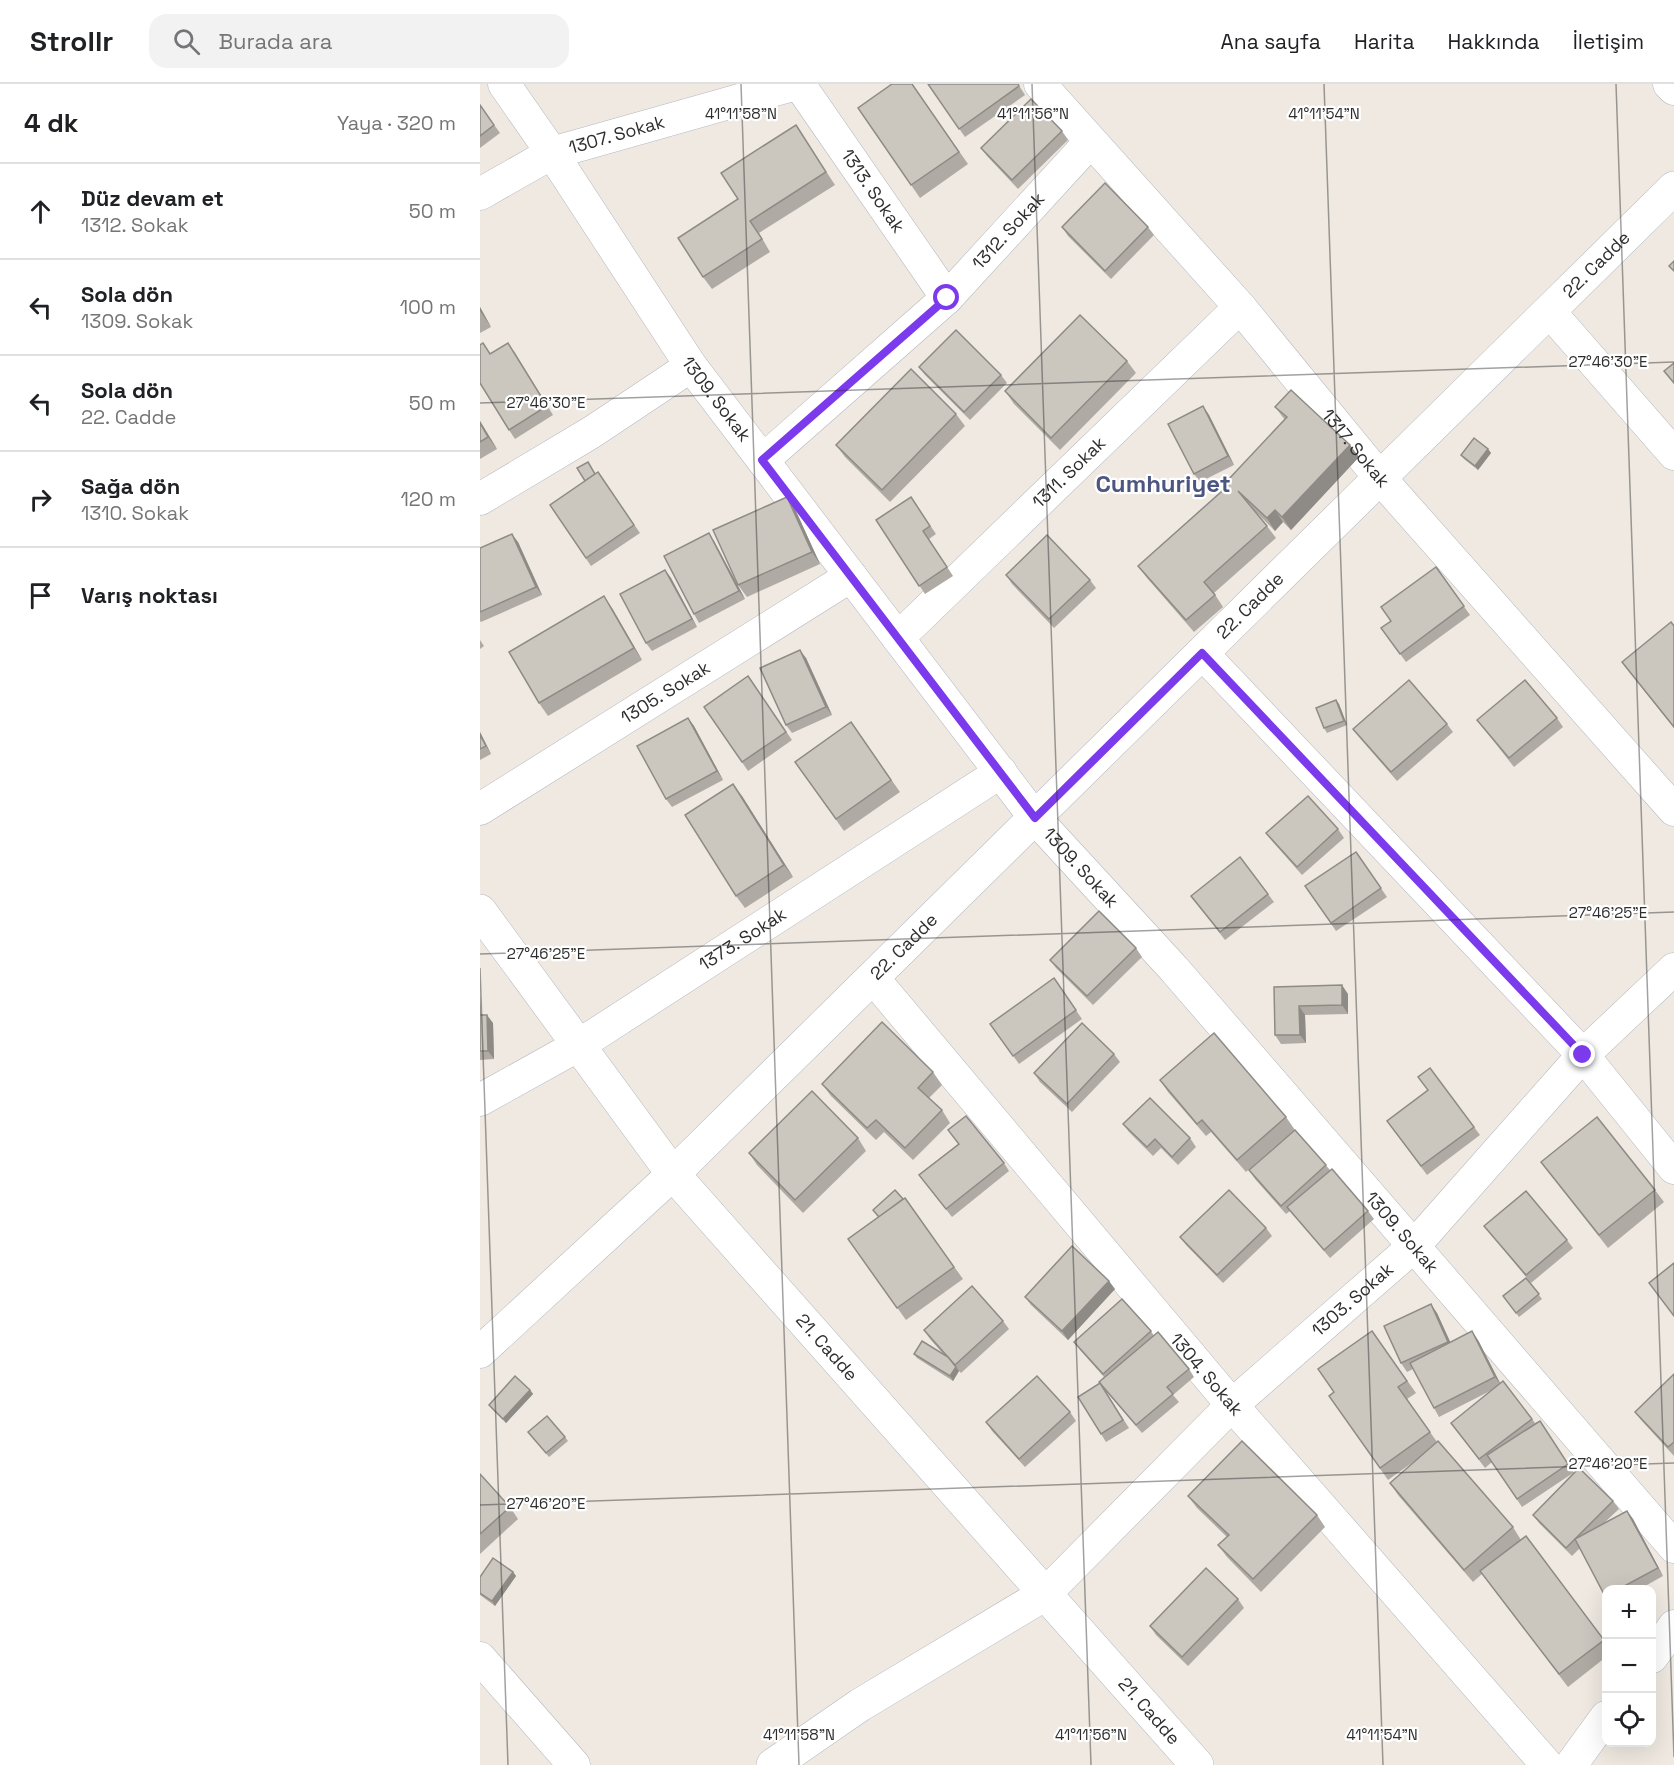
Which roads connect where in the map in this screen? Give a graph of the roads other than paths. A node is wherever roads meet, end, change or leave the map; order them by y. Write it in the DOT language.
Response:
graph roads {
  1 [pos="504,84"];
  2 [pos="797,84"];
  3 [pos="1040,84"];
  4 [pos="1669,84"];
  5 [pos="1674,90"];
  6 [pos="1090,142"];
  7 [pos="552,153"];
  8 [pos="1674,188"];
  9 [pos="480,194"];
  10 [pos="947,298"];
  11 [pos="1240,307"];
  12 [pos="1549,311"];
  13 [pos="691,366"];
  14 [pos="1674,454"];
  15 [pos="762,460"];
  16 [pos="1380,478"];
  17 [pos="480,499"];
  18 [pos="851,576"];
  19 [pos="898,638"];
  20 [pos="1202,653"];
  21 [pos="1001,772"];
  22 [pos="480,809"];
  23 [pos="1674,810"];
  24 [pos="1035,818"];
  25 [pos="480,911"];
  26 [pos="1674,969"];
  27 [pos="873,978"];
  28 [pos="579,1045"];
  29 [pos="1583,1055"];
  30 [pos="480,1100"];
  31 [pos="1674,1168"];
  32 [pos="673,1174"];
  33 [pos="1414,1246"];
  34 [pos="480,1352"];
  35 [pos="1232,1405"];
  36 [pos="1674,1547"];
  37 [pos="1045,1594"];
  38 [pos="1674,1626"];
  39 [pos="1656,1651"];
  40 [pos="480,1658"];
  41 [pos="1602,1722"];
  42 [pos="574,1765"];
  43 [pos="773,1765"];
  44 [pos="1197,1765"];
  45 [pos="1547,1765"];
  46 [pos="1571,1765"];
  1 -- 7 [label="street, 1309. Sokak"];
  2 -- 7 [label="street, 1307. Sokak"];
  2 -- 10 [label="street, 1313. Sokak"];
  3 -- 6 [label="street, 1317. Sokak"];
  4 -- 5 [label="street"];
  6 -- 10 [label="street, 1312. Sokak"];
  6 -- 11 [label="street, 1317. Sokak"];
  7 -- 9 [label="street, 1307. Sokak"];
  7 -- 13 [label="street, 1309. Sokak"];
  8 -- 12 [label="street, 22. Cadde"];
  10 -- 15 [label="street, 1312. Sokak"];
  11 -- 16 [label="street, 1317. Sokak"];
  11 -- 19 [label="street, 1311. Sokak"];
  12 -- 14 [label="street"];
  12 -- 16 [label="street, 22. Cadde"];
  13 -- 15 [label="street, 1309. Sokak"];
  13 -- 17 [label="street"];
  15 -- 18 [label="street, 1309. Sokak"];
  16 -- 20 [label="street, 22. Cadde"];
  16 -- 23 [label="street, 1317. Sokak"];
  18 -- 19 [label="street, 1309. Sokak"];
  18 -- 22 [label="street, 1305. Sokak"];
  19 -- 21 [label="street, 1309. Sokak"];
  20 -- 24 [label="street, 22. Cadde"];
  20 -- 29 [label="street"];
  21 -- 24 [label="street, 1309. Sokak"];
  21 -- 28 [label="street, 1373. Sokak"];
  24 -- 27 [label="street, 22. Cadde"];
  24 -- 33 [label="street, 1309. Sokak"];
  25 -- 28 [label="street, 21. Cadde"];
  26 -- 29 [label="street, 1303. Sokak"];
  27 -- 32 [label="street, 22. Cadde"];
  27 -- 35 [label="street, 1304. Sokak"];
  28 -- 30 [label="street, 1373. Sokak"];
  28 -- 32 [label="street, 21. Cadde"];
  29 -- 31 [label="street"];
  29 -- 33 [label="street, 1303. Sokak"];
  32 -- 34 [label="street"];
  32 -- 37 [label="street, 21. Cadde"];
  33 -- 35 [label="street, 1303. Sokak"];
  33 -- 36 [label="street, 1309. Sokak"];
  35 -- 37 [label="street, 1303. Sokak"];
  35 -- 45 [label="street, 1304. Sokak"];
  37 -- 43 [label="street"];
  37 -- 44 [label="street, 21. Cadde"];
  38 -- 39 [label="street"];
  40 -- 42 [label="street"];
  41 -- 46 [label="street"];
}
